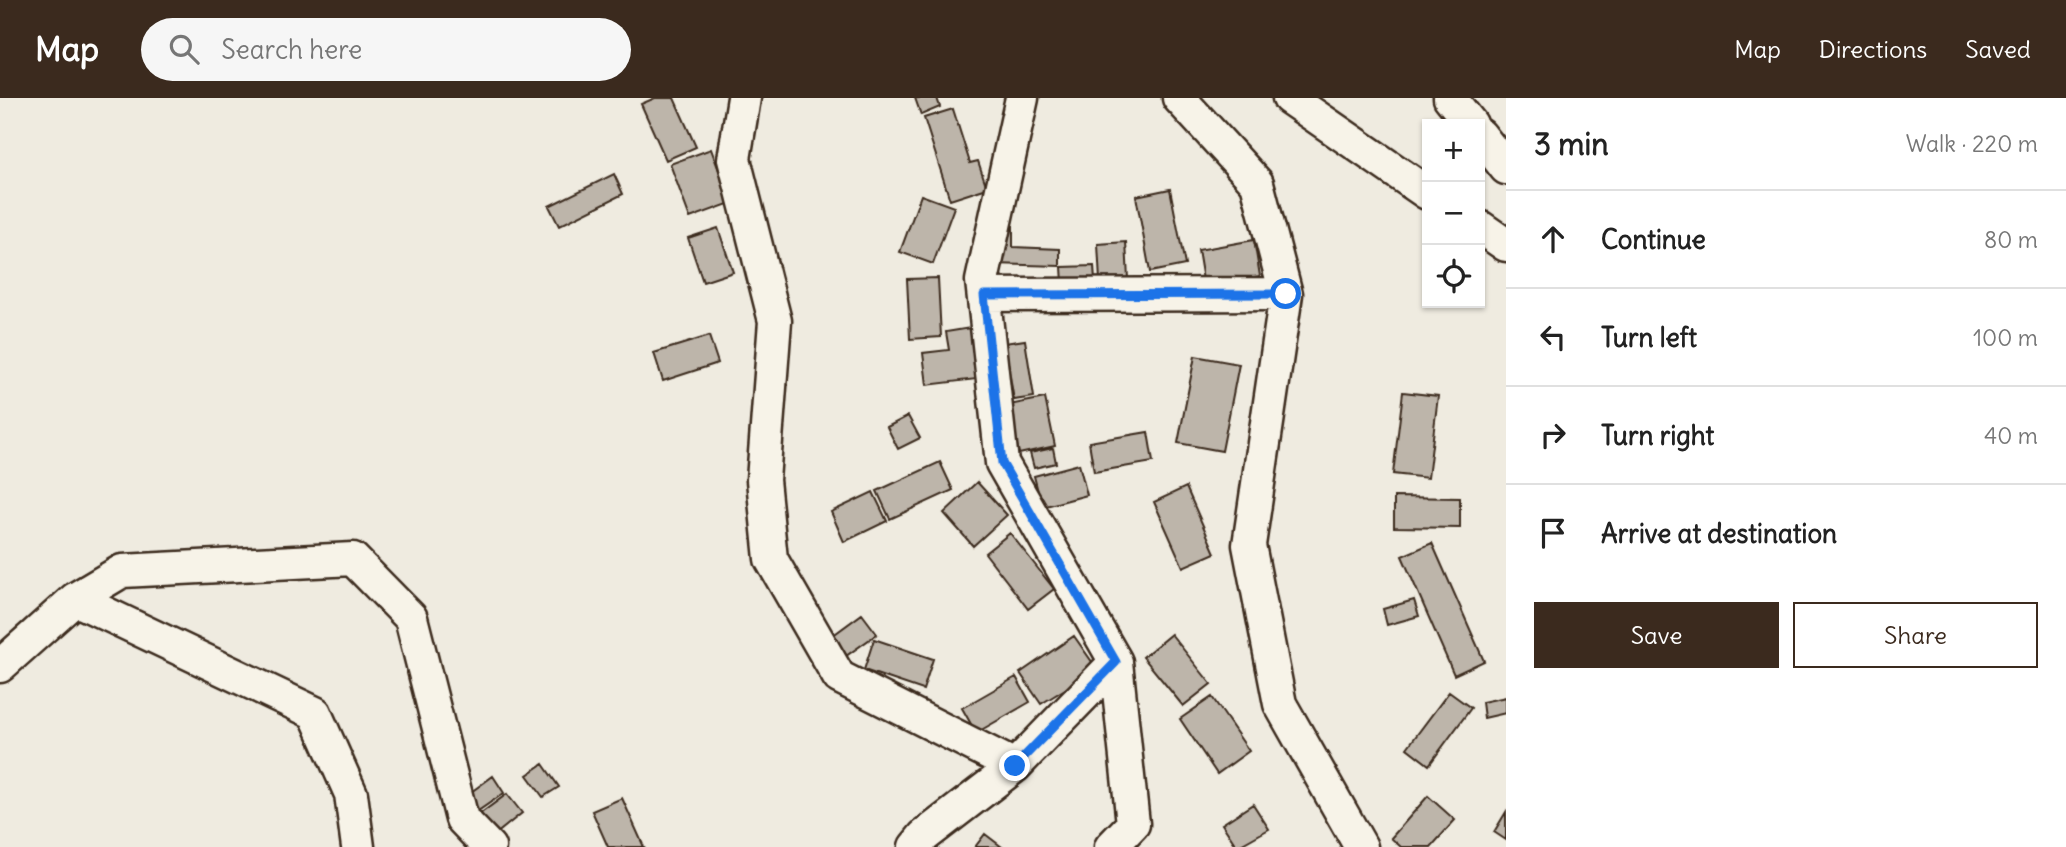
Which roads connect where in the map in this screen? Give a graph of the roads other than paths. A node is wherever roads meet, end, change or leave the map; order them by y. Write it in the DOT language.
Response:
graph roads {
  1 [pos="744,98"];
  2 [pos="1022,98"];
  3 [pos="1179,98"];
  4 [pos="1289,98"];
  5 [pos="1450,98"];
  6 [pos="1467,119"];
  7 [pos="1485,141"];
  8 [pos="1506,168"];
  9 [pos="1422,189"];
  10 [pos="1485,230"];
  11 [pos="1506,245"];
  12 [pos="1286,294"];
  13 [pos="984,295"];
  14 [pos="75,599"];
  15 [pos="1116,662"];
  16 [pos="0,666"];
  17 [pos="1015,766"];
  18 [pos="358,847"];
  19 [pos="489,847"];
  20 [pos="915,847"];
  21 [pos="1111,847"];
  22 [pos="1361,847"];
  1 -- 17 [label="street"];
  2 -- 13 [label="street"];
  3 -- 12 [label="street"];
  4 -- 9 [label="street"];
  5 -- 6 [label="street"];
  7 -- 8 [label="street"];
  10 -- 11 [label="street"];
  12 -- 13 [label="street"];
  12 -- 22 [label="street"];
  13 -- 15 [label="street"];
  14 -- 16 [label="street"];
  14 -- 18 [label="street"];
  14 -- 19 [label="street"];
  15 -- 17 [label="street"];
  15 -- 21 [label="street"];
  17 -- 20 [label="street"];
}
